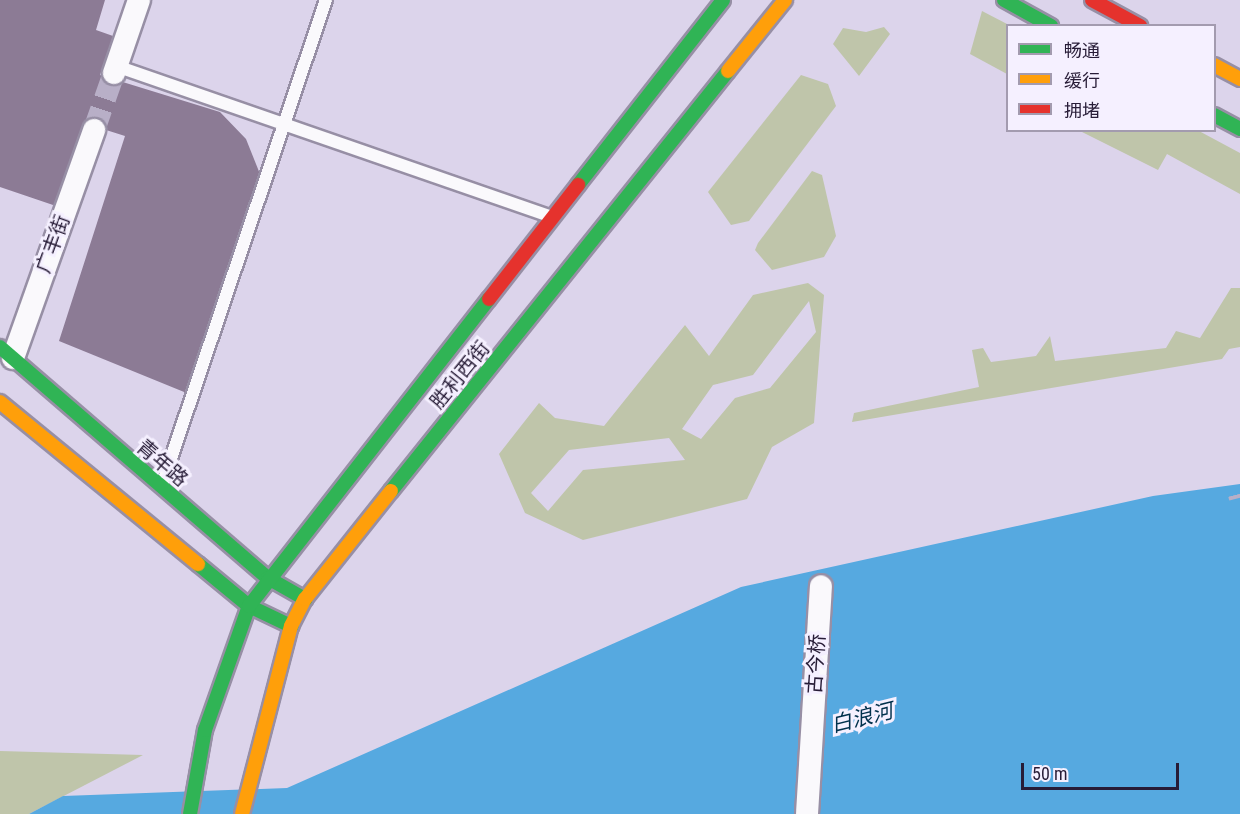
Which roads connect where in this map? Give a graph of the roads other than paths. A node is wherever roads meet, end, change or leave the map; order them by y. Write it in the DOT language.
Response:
graph roads {
  1 [pos="139,0"];
  2 [pos="326,0"];
  3 [pos="723,0"];
  4 [pos="785,0"];
  5 [pos="1004,0"];
  6 [pos="1092,0"];
  7 [pos="1047,24"];
  8 [pos="1136,24"];
  9 [pos="1216,66"];
  10 [pos="115,69"];
  11 [pos="1240,79"];
  12 [pos="1216,116"];
  13 [pos="284,124"];
  14 [pos="1240,129"];
  15 [pos="94,130"];
  16 [pos="551,216"];
  17 [pos="6,352"];
  18 [pos="0,402"];
  19 [pos="161,489"];
  20 [pos="268,578"];
  21 [pos="821,586"];
  22 [pos="305,599"];
  23 [pos="249,606"];
  24 [pos="291,626"];
  25 [pos="190,814"];
  26 [pos="242,814"];
  27 [pos="807,814"];
  1 -- 10 [label="street"];
  2 -- 13 [label="lane"];
  3 -- 16 [label="main road, 胜利西街"];
  4 -- 22 [label="main road, 胜利西街"];
  5 -- 7 [label="main road"];
  6 -- 8 [label="main road"];
  9 -- 11 [label="main road"];
  10 -- 13 [label="lane"];
  12 -- 14 [label="main road"];
  13 -- 16 [label="lane"];
  13 -- 19 [label="lane"];
  15 -- 17 [label="street, 广丰街"];
  16 -- 20 [label="main road, 胜利西街"];
  17 -- 19 [label="main road, 青年路"];
  18 -- 23 [label="main road"];
  19 -- 20 [label="main road, 青年路"];
  20 -- 22 [label="main road, 青年路"];
  20 -- 23 [label="main road, 胜利西街"];
  21 -- 27 [label="street, 古今桥"];
  22 -- 24 [label="main road, 胜利西街"];
  23 -- 24 [label="main road"];
  23 -- 25 [label="main road, 胜利西街"];
  24 -- 26 [label="main road, 胜利西街"];
}
